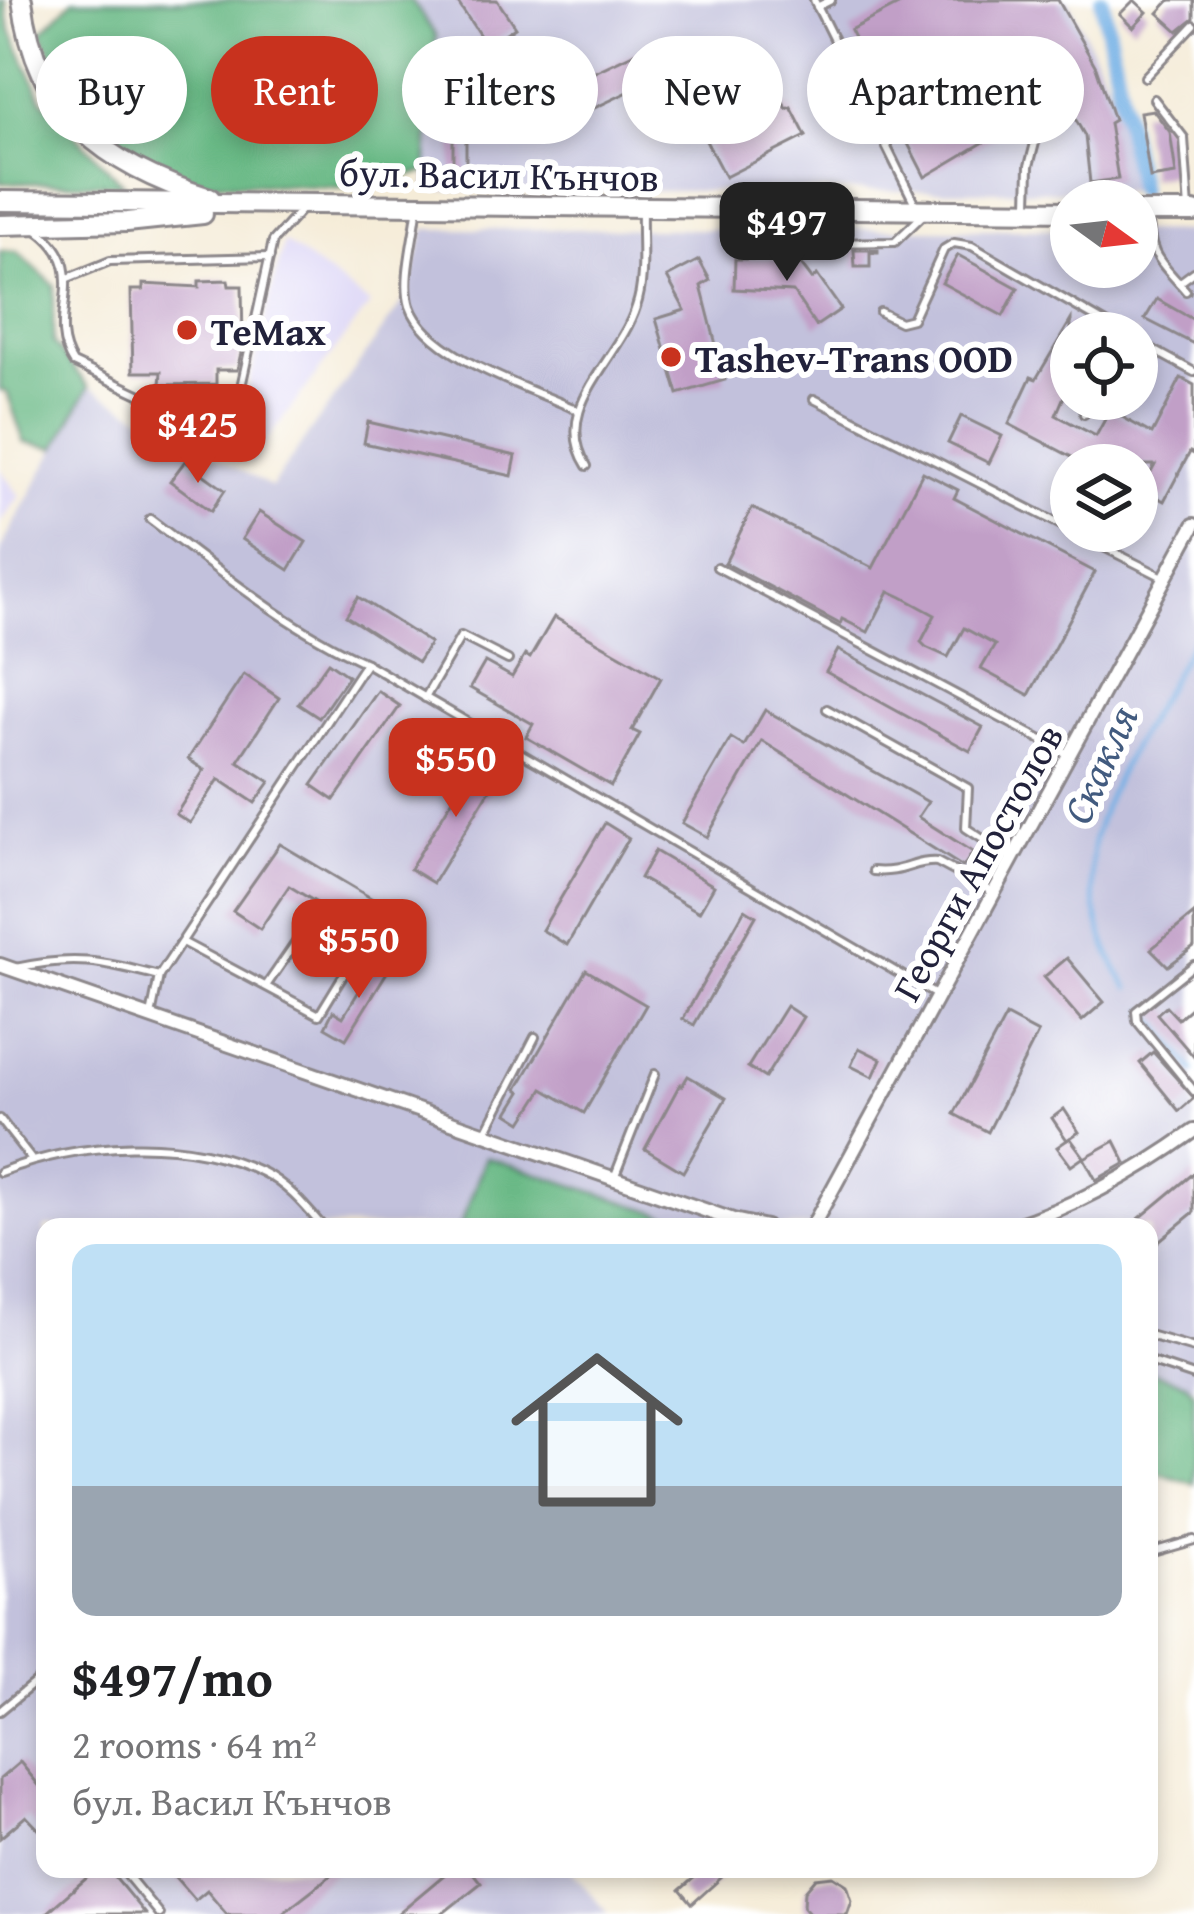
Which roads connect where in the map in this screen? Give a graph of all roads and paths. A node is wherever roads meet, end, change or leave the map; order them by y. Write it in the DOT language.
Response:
graph roads {
  1 [pos="22,0"];
  2 [pos="830,0"];
  3 [pos="815,3"];
  4 [pos="1194,26"];
  5 [pos="1145,77"];
  6 [pos="1154,99"];
  7 [pos="1035,144"];
  8 [pos="0,201"];
  9 [pos="231,204"];
  10 [pos="295,205"];
  11 [pos="417,207"];
  12 [pos="642,209"];
  13 [pos="769,211"];
  14 [pos="923,211"];
  15 [pos="1028,211"];
  16 [pos="1050,211"];
  17 [pos="1158,212"];
  18 [pos="1191,212"];
  19 [pos="30,224"];
  20 [pos="0,225"];
  21 [pos="270,257"];
  22 [pos="1158,259"];
  23 [pos="1194,272"];
  24 [pos="68,278"];
  25 [pos="1179,283"];
  26 [pos="1186,291"];
  27 [pos="880,312"];
  28 [pos="1086,312"];
  29 [pos="1158,352"];
  30 [pos="1194,372"];
  31 [pos="814,399"];
  32 [pos="577,410"];
  33 [pos="587,466"];
  34 [pos="150,519"];
  35 [pos="1050,520"];
  36 [pos="1194,525"];
  37 [pos="1114,552"];
  38 [pos="717,567"];
  39 [pos="1166,578"];
  40 [pos="508,660"];
  41 [pos="366,662"];
  42 [pos="425,698"];
  43 [pos="827,710"];
  44 [pos="1070,754"];
  45 [pos="1012,859"];
  46 [pos="873,871"];
  47 [pos="994,893"];
  48 [pos="308,925"];
  49 [pos="184,943"];
  50 [pos="355,956"];
  51 [pos="1194,965"];
  52 [pos="6,967"];
  53 [pos="159,976"];
  54 [pos="266,986"];
  55 [pos="938,996"];
  56 [pos="151,1017"];
  57 [pos="535,1037"];
  58 [pos="655,1074"];
  59 [pos="1194,1091"];
  60 [pos="0,1119"];
  61 [pos="1194,1131"];
  62 [pos="486,1132"];
  63 [pos="32,1160"];
  64 [pos="0,1172"];
  65 [pos="614,1178"];
  66 [pos="315,1218"];
  67 [pos="727,1218"];
  68 [pos="817,1218"];
  69 [pos="1038,1218"];
  70 [pos="1158,1338"];
  71 [pos="1194,1348"];
  72 [pos="1158,1364"];
  73 [pos="1194,1376"];
  74 [pos="1194,1540"];
  75 [pos="1158,1550"];
  76 [pos="36,1682"];
  77 [pos="0,1712"];
  78 [pos="129,1878"];
  79 [pos="159,1914"];
  1 -- 9 [label="main road"];
  2 -- 3 [label="lane"];
  3 -- 14 [label="lane"];
  4 -- 5 [label="lane"];
  6 -- 18 [label="lane"];
  7 -- 15 [label="lane"];
  8 -- 9 [label="main road"];
  9 -- 10 [label="main road"];
  10 -- 11 [label="main road, бул. Васил Кънчов"];
  10 -- 19 [label="main road"];
  10 -- 21 [label="lane"];
  11 -- 12 [label="main road, бул. Васил Кънчов"];
  11 -- 32 [label="lane"];
  12 -- 13 [label="main road, бул. Васил Кънчов"];
  12 -- 32 [label="lane"];
  13 -- 14 [label="main road, бул. Васил Кънчов"];
  13 -- 14 [label="lane"];
  14 -- 15 [label="main road, бул. Васил Кънчов"];
  15 -- 16 [label="main road, бул. Васил Кънчов"];
  17 -- 18 [label="main road"];
  19 -- 20 [label="main road"];
  19 -- 24 [label="lane"];
  21 -- 24 [label="lane"];
  21 -- 24 [label="lane"];
  22 -- 25 [label="lane"];
  23 -- 25 [label="lane"];
  25 -- 26 [label="lane"];
  27 -- 28 [label="lane"];
  29 -- 30 [label="lane"];
  31 -- 35 [label="lane"];
  32 -- 33 [label="lane"];
  34 -- 41 [label="lane"];
  36 -- 39 [label="street, Георги Апостолов"];
  37 -- 39 [label="lane"];
  38 -- 44 [label="lane"];
  39 -- 44 [label="street, Георги Апостолов"];
  40 -- 42 [label="lane"];
  41 -- 42 [label="lane"];
  41 -- 49 [label="lane"];
  42 -- 55 [label="lane"];
  43 -- 45 [label="lane"];
  44 -- 45 [label="street, Георги Апостолов"];
  45 -- 47 [label="street, Георги Апостолов"];
  46 -- 47 [label="lane"];
  47 -- 55 [label="street, Георги Апостолов"];
  48 -- 54 [label="lane"];
  49 -- 53 [label="lane"];
  49 -- 54 [label="lane"];
  50 -- 54 [label="lane"];
  51 -- 59 [label="lane"];
  52 -- 53 [label="lane"];
  52 -- 56 [label="street"];
  53 -- 56 [label="lane"];
  55 -- 68 [label="street, Георги Апостолов"];
  56 -- 62 [label="street"];
  57 -- 62 [label="lane"];
  58 -- 65 [label="lane"];
  60 -- 63 [label="lane"];
  61 -- 69 [label="street"];
  62 -- 65 [label="street"];
  63 -- 64 [label="lane"];
  63 -- 66 [label="lane"];
  65 -- 67 [label="street"];
  70 -- 71 [label="lane"];
  72 -- 73 [label="lane"];
  74 -- 75 [label="lane"];
  76 -- 77 [label="lane"];
  78 -- 79 [label="lane"];
}
